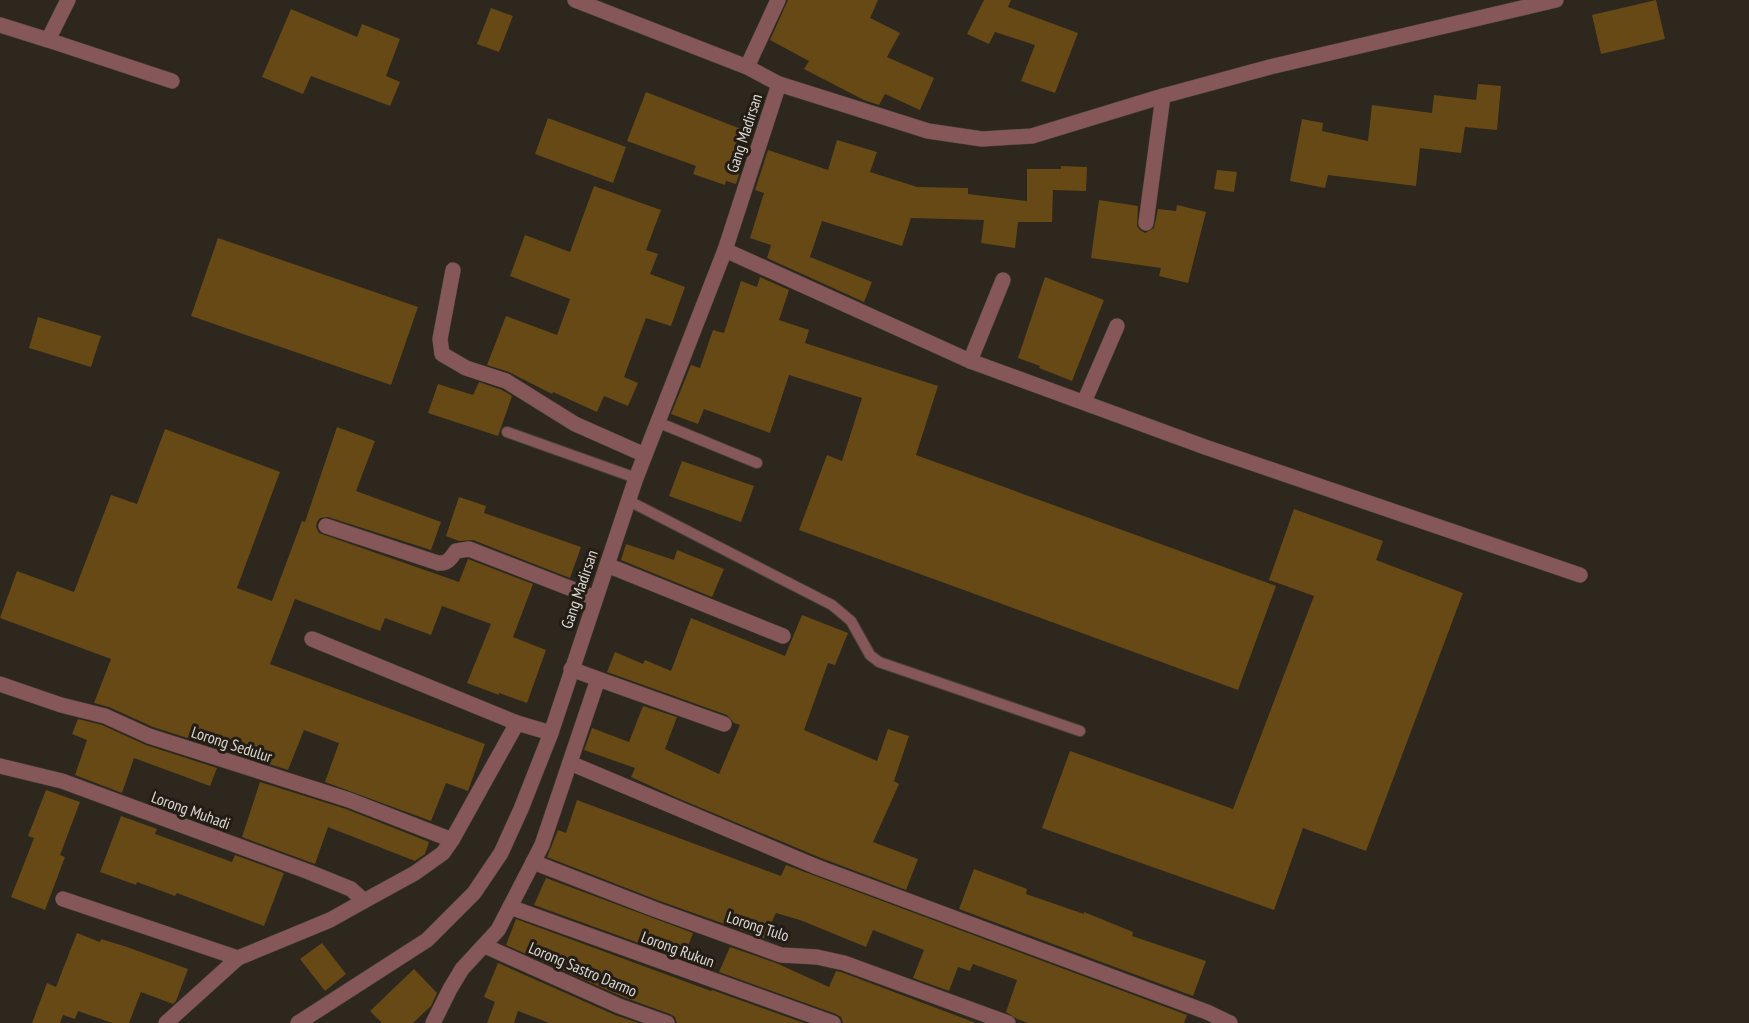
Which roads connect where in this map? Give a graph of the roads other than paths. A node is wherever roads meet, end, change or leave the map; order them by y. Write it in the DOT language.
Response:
graph roads {
  1 [pos="68,0"];
  2 [pos="575,0"];
  3 [pos="778,0"];
  4 [pos="1557,0"];
  5 [pos="0,25"];
  6 [pos="48,40"];
  7 [pos="747,67"];
  8 [pos="172,81"];
  9 [pos="779,84"];
  10 [pos="1163,96"];
  11 [pos="1146,223"];
  12 [pos="724,250"];
  13 [pos="453,270"];
  14 [pos="1003,280"];
  15 [pos="1117,326"];
  16 [pos="970,361"];
  17 [pos="1084,402"];
  18 [pos="657,422"];
  19 [pos="507,432"];
  20 [pos="645,455"];
  21 [pos="757,463"];
  22 [pos="636,478"];
  23 [pos="629,501"];
  24 [pos="326,526"];
  25 [pos="607,565"];
  26 [pos="1580,575"];
  27 [pos="595,598"];
  28 [pos="783,636"];
  29 [pos="312,639"];
  30 [pos="571,669"];
  31 [pos="598,679"];
  32 [pos="0,684"];
  33 [pos="517,723"];
  34 [pos="724,724"];
  35 [pos="1080,731"];
  36 [pos="551,733"];
  37 [pos="570,763"];
  38 [pos="0,766"];
  39 [pos="452,840"];
  40 [pos="533,862"];
  41 [pos="63,899"];
  42 [pos="364,901"];
  43 [pos="510,907"];
  44 [pos="485,946"];
  45 [pos="238,958"];
  46 [pos="166,1023"];
  47 [pos="298,1023"];
  48 [pos="433,1023"];
  49 [pos="668,1023"];
  50 [pos="833,1023"];
  51 [pos="1008,1023"];
  52 [pos="1230,1023"];
  1 -- 6 [label="street"];
  2 -- 7 [label="street"];
  3 -- 7 [label="street"];
  4 -- 10 [label="street"];
  5 -- 6 [label="street"];
  6 -- 8 [label="street"];
  7 -- 9 [label="street"];
  9 -- 10 [label="street"];
  9 -- 12 [label="street, Gang Madirsan"];
  10 -- 11 [label="street"];
  12 -- 16 [label="street"];
  12 -- 18 [label="street, Gang Madirsan"];
  13 -- 20 [label="street"];
  14 -- 16 [label="street"];
  15 -- 17 [label="street"];
  16 -- 17 [label="street"];
  17 -- 26 [label="street"];
  18 -- 20 [label="street, Gang Madirsan"];
  18 -- 21 [label="lane"];
  19 -- 22 [label="lane"];
  20 -- 22 [label="street, Gang Madirsan"];
  22 -- 23 [label="street, Gang Madirsan"];
  23 -- 25 [label="street, Gang Madirsan"];
  23 -- 35 [label="lane"];
  24 -- 27 [label="street"];
  25 -- 27 [label="street, Gang Madirsan"];
  25 -- 28 [label="street"];
  27 -- 30 [label="street, Gang Madirsan"];
  29 -- 33 [label="street"];
  30 -- 31 [label="street"];
  30 -- 36 [label="street, Gang Madirsan"];
  31 -- 34 [label="street"];
  31 -- 37 [label="street"];
  32 -- 39 [label="street, Lorong Sedulur"];
  33 -- 36 [label="street"];
  33 -- 39 [label="street"];
  36 -- 47 [label="street, Gang Madirsan"];
  37 -- 40 [label="street"];
  37 -- 52 [label="street"];
  38 -- 42 [label="street, Lorong Muhadi"];
  39 -- 42 [label="street"];
  40 -- 43 [label="street"];
  40 -- 51 [label="street, Lorong Tulo"];
  41 -- 45 [label="street"];
  42 -- 45 [label="street"];
  43 -- 44 [label="street"];
  43 -- 50 [label="street, Lorong Rukun"];
  44 -- 48 [label="street"];
  44 -- 49 [label="street, Lorong Sastro Darmo"];
  45 -- 46 [label="street"];
}
